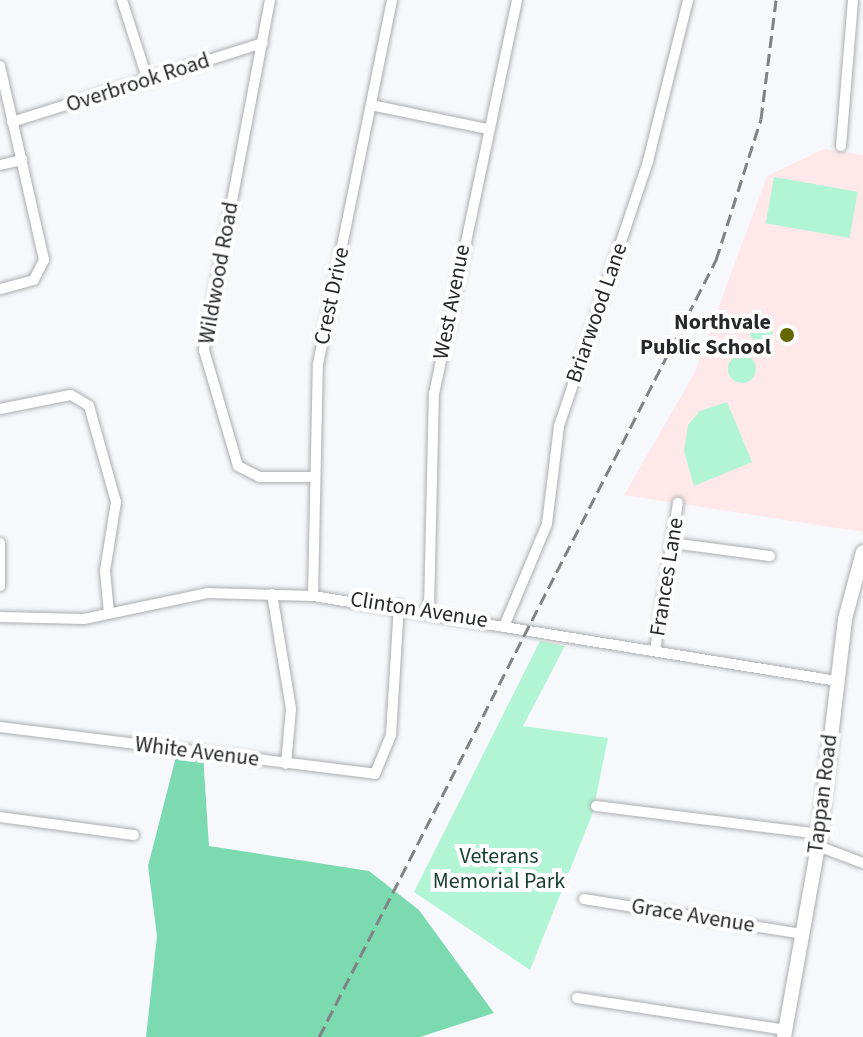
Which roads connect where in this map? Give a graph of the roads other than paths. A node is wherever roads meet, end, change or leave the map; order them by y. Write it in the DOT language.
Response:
graph roads {
  1 [pos="122,0"];
  2 [pos="270,0"];
  3 [pos="392,0"];
  4 [pos="517,0"];
  5 [pos="688,0"];
  6 [pos="853,0"];
  7 [pos="263,43"];
  8 [pos="0,66"];
  9 [pos="148,81"];
  10 [pos="371,105"];
  11 [pos="12,122"];
  12 [pos="487,129"];
  13 [pos="841,146"];
  14 [pos="22,160"];
  15 [pos="0,165"];
  16 [pos="0,289"];
  17 [pos="0,409"];
  18 [pos="313,477"];
  19 [pos="678,503"];
  20 [pos="0,543"];
  21 [pos="672,543"];
  22 [pos="863,552"];
  23 [pos="770,556"];
  24 [pos="0,586"];
  25 [pos="272,594"];
  26 [pos="313,596"];
  27 [pos="399,605"];
  28 [pos="429,610"];
  29 [pos="109,613"];
  30 [pos="0,617"];
  31 [pos="505,624"];
  32 [pos="655,651"];
  33 [pos="837,681"];
  34 [pos="0,727"];
  35 [pos="286,764"];
  36 [pos="596,806"];
  37 [pos="0,817"];
  38 [pos="134,835"];
  39 [pos="819,840"];
  40 [pos="863,863"];
  41 [pos="584,899"];
  42 [pos="803,934"];
  43 [pos="577,998"];
  44 [pos="784,1033"];
  1 -- 9 [label="street"];
  2 -- 7 [label="street, Wildwood Road"];
  3 -- 10 [label="street, Crest Drive"];
  4 -- 12 [label="street, West Avenue"];
  5 -- 31 [label="street, Briarwood Lane"];
  6 -- 13 [label="street"];
  7 -- 9 [label="street, Overbrook Road"];
  7 -- 18 [label="street, Wildwood Road"];
  8 -- 11 [label="street"];
  9 -- 11 [label="street, Overbrook Road"];
  10 -- 12 [label="street"];
  10 -- 18 [label="street, Crest Drive"];
  11 -- 14 [label="street"];
  12 -- 28 [label="street, West Avenue"];
  14 -- 15 [label="street"];
  14 -- 16 [label="street"];
  17 -- 29 [label="street"];
  18 -- 26 [label="street, Crest Drive"];
  19 -- 21 [label="street, Frances Lane"];
  20 -- 24 [label="street"];
  21 -- 23 [label="street"];
  21 -- 32 [label="street, Frances Lane"];
  22 -- 33 [label="street, Tappan Road"];
  25 -- 26 [label="street, Clinton Avenue"];
  25 -- 29 [label="street, Clinton Avenue"];
  25 -- 35 [label="street"];
  26 -- 27 [label="street, Clinton Avenue"];
  27 -- 28 [label="street, Clinton Avenue"];
  27 -- 35 [label="street, White Avenue"];
  28 -- 31 [label="street, Clinton Avenue"];
  29 -- 30 [label="street, Clinton Avenue"];
  31 -- 32 [label="street, Clinton Avenue"];
  32 -- 33 [label="street, Clinton Avenue"];
  33 -- 39 [label="street, Tappan Road"];
  34 -- 35 [label="street, White Avenue"];
  36 -- 39 [label="street"];
  37 -- 38 [label="street"];
  39 -- 40 [label="street"];
  39 -- 42 [label="street, Tappan Road"];
  41 -- 42 [label="street, Grace Avenue"];
  42 -- 44 [label="street, Tappan Road"];
  43 -- 44 [label="street"];
}
